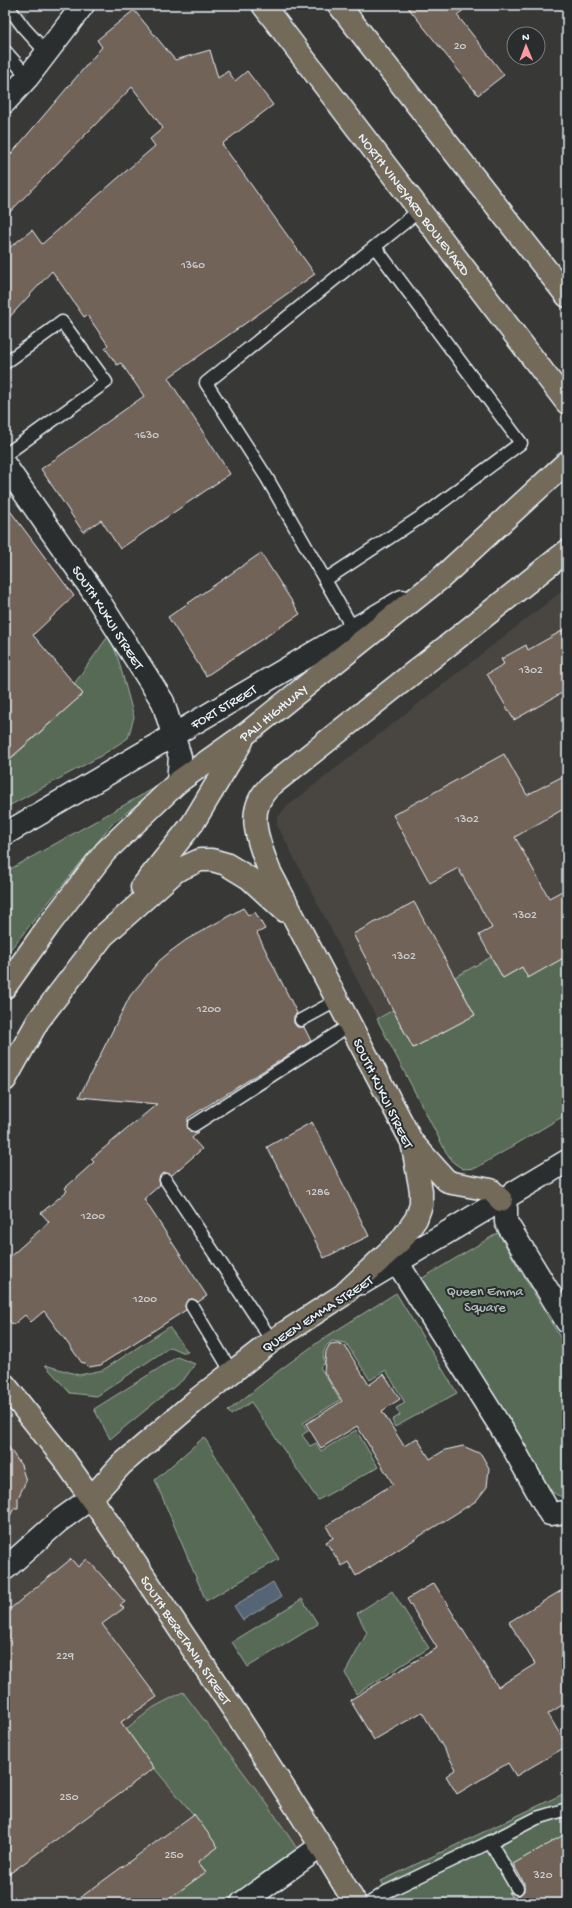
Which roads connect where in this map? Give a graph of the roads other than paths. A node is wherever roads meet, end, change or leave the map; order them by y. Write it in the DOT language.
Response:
graph roads {
  1 [pos="7,5"];
  2 [pos="83,5"];
  3 [pos="262,5"];
  4 [pos="340,5"];
  5 [pos="5,51"];
  6 [pos="46,52"];
  7 [pos="28,77"];
  8 [pos="5,102"];
  9 [pos="420,210"];
  10 [pos="375,247"];
  11 [pos="567,296"];
  12 [pos="5,363"];
  13 [pos="567,403"];
  14 [pos="5,455"];
  15 [pos="567,462"];
  16 [pos="5,465"];
  17 [pos="567,551"];
  18 [pos="441,578"];
  19 [pos="325,580"];
  20 [pos="353,629"];
  21 [pos="247,733"];
  22 [pos="174,734"];
  23 [pos="178,782"];
  24 [pos="5,834"];
  25 [pos="296,921"];
  26 [pos="103,936"];
  27 [pos="5,987"];
  28 [pos="338,1000"];
  29 [pos="301,1020"];
  30 [pos="350,1025"];
  31 [pos="5,1080"];
  32 [pos="194,1125"];
  33 [pos="412,1142"];
  34 [pos="567,1161"];
  35 [pos="166,1180"];
  36 [pos="501,1200"];
  37 [pos="397,1262"];
  38 [pos="343,1295"];
  39 [pos="192,1306"];
  40 [pos="567,1322"];
  41 [pos="272,1341"];
  42 [pos="231,1371"];
  43 [pos="5,1385"];
  44 [pos="91,1498"];
  45 [pos="567,1512"];
  46 [pos="5,1569"];
  47 [pos="567,1809"];
  48 [pos="490,1842"];
  49 [pos="321,1846"];
  50 [pos="517,1888"];
  51 [pos="242,1903"];
  52 [pos="355,1903"];
  53 [pos="370,1903"];
  1 -- 6 [label="lane"];
  2 -- 6 [label="street"];
  3 -- 9 [label="main road, NORTH VINEYARD BOULEVARD"];
  4 -- 11 [label="main road"];
  5 -- 7 [label="lane"];
  6 -- 7 [label="street"];
  7 -- 8 [label="street"];
  9 -- 10 [label="lane"];
  9 -- 13 [label="main road, NORTH VINEYARD BOULEVARD"];
  10 -- 19 [label="lane"];
  10 -- 19 [label="lane"];
  12 -- 14 [label="lane"];
  15 -- 18 [label="main road, PALI HIGHWAY"];
  16 -- 22 [label="street, SOUTH KUKUI STREET"];
  17 -- 25 [label="main road"];
  18 -- 20 [label="street, FORT STREET"];
  18 -- 21 [label="main road, PALI HIGHWAY"];
  19 -- 20 [label="lane"];
  20 -- 22 [label="street, FORT STREET"];
  21 -- 23 [label="main road, PALI HIGHWAY"];
  21 -- 26 [label="main road"];
  22 -- 23 [label="street, SOUTH KUKUI STREET"];
  22 -- 24 [label="street, FORT STREET"];
  23 -- 27 [label="main road, PALI HIGHWAY"];
  25 -- 26 [label="main road"];
  25 -- 28 [label="main road, SOUTH KUKUI STREET"];
  26 -- 31 [label="main road"];
  28 -- 29 [label="lane"];
  28 -- 30 [label="main road, SOUTH KUKUI STREET"];
  30 -- 32 [label="lane"];
  30 -- 33 [label="main road, SOUTH KUKUI STREET"];
  33 -- 36 [label="main road"];
  33 -- 38 [label="main road, SOUTH KUKUI STREET"];
  34 -- 36 [label="street, QUEEN EMMA STREET"];
  35 -- 41 [label="lane"];
  36 -- 37 [label="street, QUEEN EMMA STREET"];
  36 -- 40 [label="street"];
  37 -- 38 [label="street, QUEEN EMMA STREET"];
  37 -- 45 [label="street"];
  38 -- 41 [label="main road, QUEEN EMMA STREET"];
  39 -- 42 [label="lane"];
  41 -- 42 [label="main road, QUEEN EMMA STREET"];
  42 -- 44 [label="main road, QUEEN EMMA STREET"];
  43 -- 44 [label="main road, SOUTH BERETANIA STREET"];
  44 -- 46 [label="street"];
  44 -- 49 [label="main road, SOUTH BERETANIA STREET"];
  47 -- 48 [label="lane"];
  48 -- 50 [label="lane"];
  48 -- 53 [label="lane"];
  49 -- 51 [label="street"];
  49 -- 52 [label="main road, SOUTH BERETANIA STREET"];
}
